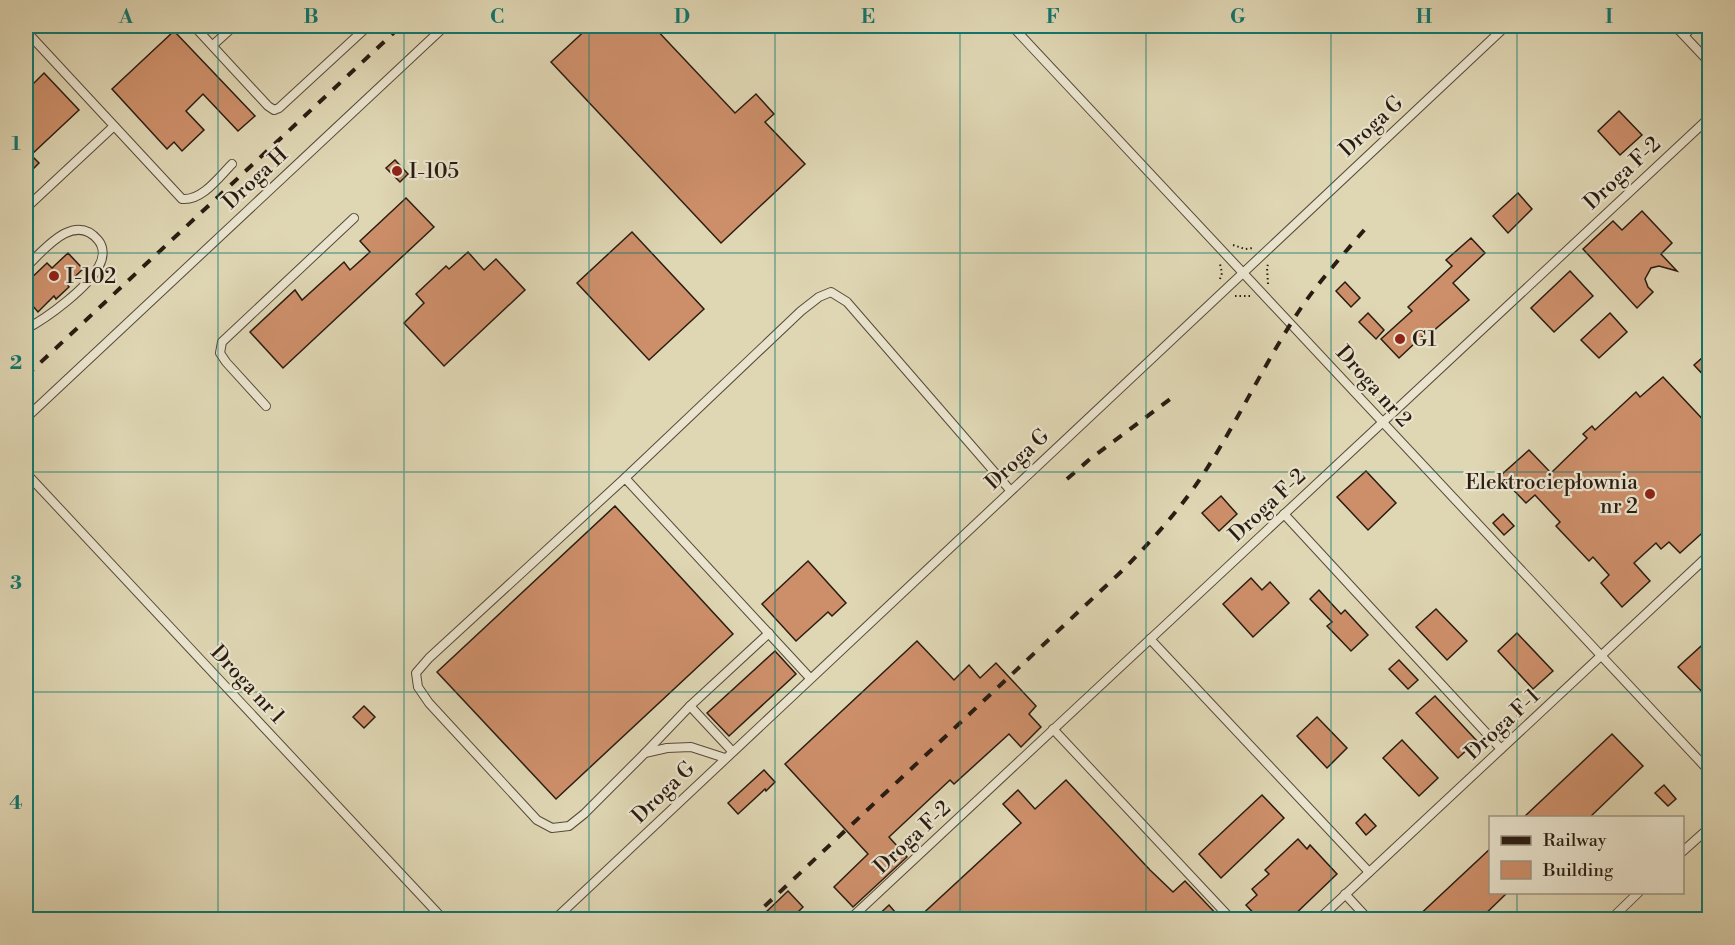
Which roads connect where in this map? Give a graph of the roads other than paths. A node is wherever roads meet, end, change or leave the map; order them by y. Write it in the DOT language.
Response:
graph roads {
  1 [pos="194,26"];
  2 [pos="234,26"];
  3 [pos="368,26"];
  4 [pos="445,26"];
  5 [pos="1012,26"];
  6 [pos="1506,26"];
  7 [pos="1675,26"];
  8 [pos="1694,26"];
  9 [pos="26,31"];
  10 [pos="1684,35"];
  11 [pos="213,45"];
  12 [pos="1710,63"];
  13 [pos="1710,117"];
  14 [pos="114,126"];
  15 [pos="232,164"];
  16 [pos="26,208"];
  17 [pos="354,218"];
  18 [pos="26,267"];
  19 [pos="1243,271"];
  20 [pos="26,329"];
  21 [pos="266,406"];
  22 [pos="26,418"];
  23 [pos="1382,422"];
  24 [pos="26,473"];
  25 [pos="625,478"];
  26 [pos="1010,490"];
  27 [pos="1284,514"];
  28 [pos="1710,554"];
  29 [pos="769,633"];
  30 [pos="1150,639"];
  31 [pos="1601,656"];
  32 [pos="810,678"];
  33 [pos="690,706"];
  34 [pos="1053,729"];
  35 [pos="1501,749"];
  36 [pos="732,751"];
  37 [pos="645,753"];
  38 [pos="724,758"];
  39 [pos="1710,772"];
  40 [pos="1710,827"];
  41 [pos="1684,851"];
  42 [pos="1369,872"];
  43 [pos="1345,894"];
  44 [pos="1637,894"];
  45 [pos="444,920"];
  46 [pos="554,920"];
  47 [pos="849,920"];
  48 [pos="1232,920"];
  49 [pos="1318,920"];
  50 [pos="1369,920"];
  51 [pos="1610,920"];
  1 -- 11 [label="lane"];
  2 -- 11 [label="lane"];
  3 -- 11 [label="lane"];
  4 -- 22 [label="lane, Droga H"];
  5 -- 19 [label="lane, Droga nr 2"];
  6 -- 19 [label="lane, Droga G"];
  7 -- 10 [label="lane"];
  8 -- 10 [label="lane"];
  9 -- 14 [label="lane"];
  10 -- 12 [label="lane"];
  13 -- 23 [label="lane, Droga F-2"];
  14 -- 15 [label="lane"];
  14 -- 16 [label="lane"];
  17 -- 21 [label="lane"];
  18 -- 20 [label="lane"];
  19 -- 23 [label="lane, Droga nr 2"];
  19 -- 26 [label="lane, Droga G"];
  23 -- 27 [label="lane, Droga F-2"];
  23 -- 31 [label="lane, Droga nr 2"];
  24 -- 45 [label="lane, Droga nr 1"];
  25 -- 26 [label="lane"];
  25 -- 29 [label="lane"];
  25 -- 37 [label="lane"];
  26 -- 32 [label="lane, Droga G"];
  27 -- 30 [label="lane, Droga F-2"];
  27 -- 35 [label="lane"];
  28 -- 31 [label="lane, Droga F-1"];
  29 -- 32 [label="lane"];
  29 -- 33 [label="lane"];
  30 -- 34 [label="lane, Droga F-2"];
  30 -- 42 [label="lane"];
  31 -- 35 [label="lane, Droga F-1"];
  31 -- 39 [label="lane, Droga nr 2"];
  32 -- 36 [label="lane, Droga G"];
  33 -- 36 [label="lane"];
  33 -- 37 [label="lane"];
  34 -- 47 [label="lane, Droga F-2"];
  34 -- 48 [label="lane"];
  35 -- 42 [label="lane, Droga F-1"];
  36 -- 38 [label="lane, Droga G"];
  37 -- 38 [label="lane"];
  38 -- 46 [label="lane, Droga G"];
  40 -- 41 [label="lane"];
  42 -- 43 [label="lane, Droga F-1"];
  43 -- 49 [label="lane, Droga F-1"];
  43 -- 50 [label="lane"];
  44 -- 51 [label="lane"];
}
